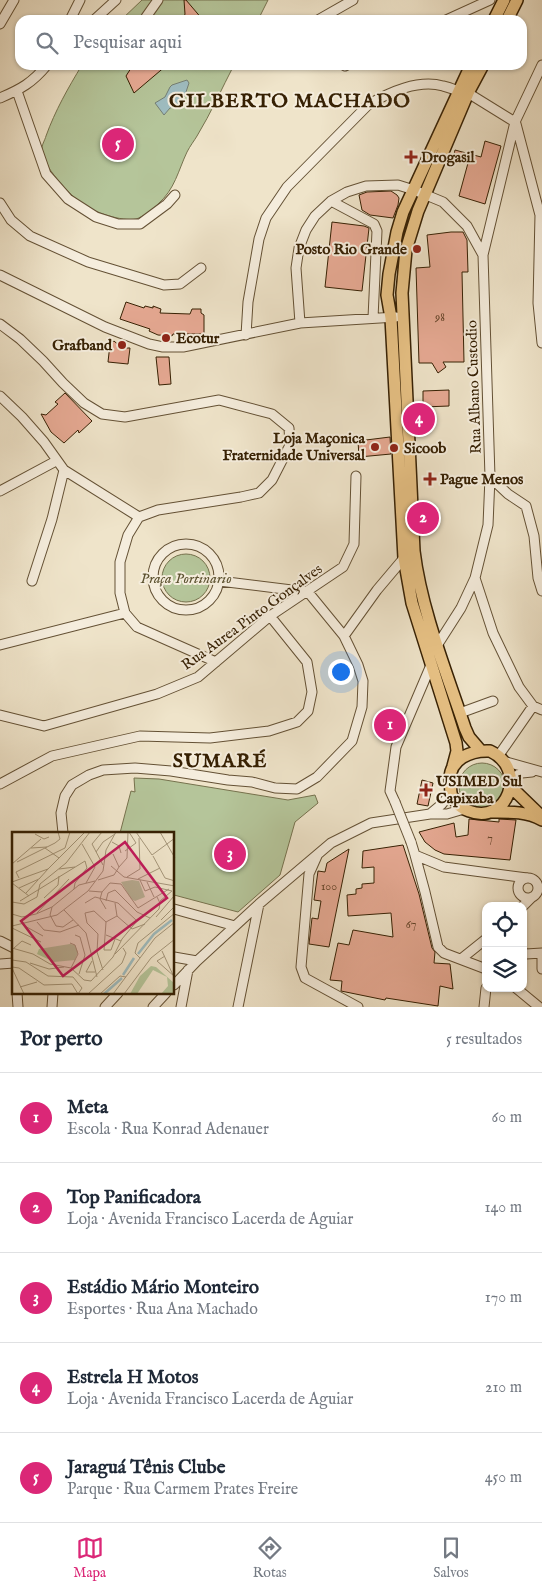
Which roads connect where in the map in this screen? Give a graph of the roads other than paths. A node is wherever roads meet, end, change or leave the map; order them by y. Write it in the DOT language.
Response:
graph roads {
  1 [pos="14,0"];
  2 [pos="80,0"];
  3 [pos="116,0"];
  4 [pos="158,0"];
  5 [pos="353,0"];
  6 [pos="490,0"];
  7 [pos="504,0"];
  8 [pos="518,0"];
  9 [pos="72,15"];
  10 [pos="100,15"];
  11 [pos="148,15"];
  12 [pos="327,15"];
  13 [pos="457,15"];
  14 [pos="496,15"];
  15 [pos="510,15"];
  16 [pos="0,24"];
  17 [pos="542,65"];
  18 [pos="43,70"];
  19 [pos="470,70"];
  20 [pos="479,70"];
  21 [pos="17,91"];
  22 [pos="463,92"];
  23 [pos="0,98"];
  24 [pos="515,122"];
  25 [pos="419,192"];
  26 [pos="175,195"];
  27 [pos="331,201"];
  28 [pos="0,203"];
  29 [pos="483,255"];
  30 [pos="201,268"];
  31 [pos="0,275"];
  32 [pos="403,316"];
  33 [pos="373,318"];
  34 [pos="391,318"];
  35 [pos="300,323"];
  36 [pos="0,324"];
  37 [pos="246,334"];
  38 [pos="542,343"];
  39 [pos="0,396"];
  40 [pos="56,461"];
  41 [pos="64,470"];
  42 [pos="356,476"];
  43 [pos="490,477"];
  44 [pos="0,491"];
  45 [pos="139,517"];
  46 [pos="404,558"];
  47 [pos="475,578"];
  48 [pos="220,581"];
  49 [pos="32,582"];
  50 [pos="542,591"];
  51 [pos="308,592"];
  52 [pos="125,612"];
  53 [pos="270,616"];
  54 [pos="344,636"];
  55 [pos="438,644"];
  56 [pos="0,645"];
  57 [pos="216,662"];
  58 [pos="431,666"];
  59 [pos="493,701"];
  60 [pos="533,706"];
  61 [pos="542,710"];
  62 [pos="460,713"];
  63 [pos="0,716"];
  64 [pos="481,751"];
  65 [pos="501,758"];
  66 [pos="453,766"];
  67 [pos="541,772"];
  68 [pos="511,783"];
  69 [pos="0,784"];
  70 [pos="451,793"];
  71 [pos="464,809"];
  72 [pos="488,812"];
  73 [pos="430,814"];
  74 [pos="542,818"];
  75 [pos="63,832"];
  76 [pos="318,854"];
  77 [pos="415,855"];
  78 [pos="527,878"];
  79 [pos="532,897"];
  80 [pos="527,902"];
  81 [pos="259,904"];
  82 [pos="175,909"];
  83 [pos="236,926"];
  84 [pos="0,941"];
  85 [pos="482,942"];
  86 [pos="12,947"];
  87 [pos="527,954"];
  88 [pos="542,955"];
  89 [pos="175,957"];
  90 [pos="460,959"];
  91 [pos="197,961"];
  92 [pos="482,967"];
  93 [pos="542,969"];
  94 [pos="188,970"];
  95 [pos="175,985"];
  96 [pos="486,992"];
  97 [pos="521,992"];
  98 [pos="17,994"];
  99 [pos="54,994"];
  100 [pos="117,994"];
  101 [pos="165,994"];
  102 [pos="18,1007"];
  103 [pos="52,1007"];
  104 [pos="105,1007"];
  105 [pos="153,1007"];
  106 [pos="180,1007"];
  107 [pos="238,1007"];
  108 [pos="358,1007"];
  109 [pos="484,1007"];
  110 [pos="539,1007"];
  1 -- 16 [label="street"];
  2 -- 9 [label="street"];
  3 -- 10 [label="street"];
  4 -- 11 [label="street"];
  5 -- 12 [label="street"];
  6 -- 13 [label="street"];
  7 -- 14 [label="main road"];
  8 -- 15 [label="main road"];
  17 -- 24 [label="street, Rua Albano Custodio"];
  18 -- 21 [label="street"];
  19 -- 22 [label="main road"];
  20 -- 22 [label="main road"];
  21 -- 23 [label="street"];
  21 -- 26 [label="street"];
  22 -- 24 [label="street"];
  22 -- 25 [label="main road"];
  22 -- 37 [label="street"];
  24 -- 29 [label="street, Rua Albano Custodio"];
  24 -- 38 [label="street"];
  25 -- 27 [label="street"];
  25 -- 29 [label="street"];
  25 -- 32 [label="main road"];
  25 -- 34 [label="main road"];
  27 -- 33 [label="street"];
  27 -- 35 [label="street"];
  28 -- 30 [label="street"];
  29 -- 43 [label="street, Rua Albano Custodio"];
  31 -- 37 [label="street"];
  32 -- 34 [label="street"];
  32 -- 55 [label="main road"];
  33 -- 34 [label="street"];
  33 -- 35 [label="street"];
  34 -- 46 [label="main road"];
  35 -- 37 [label="street"];
  36 -- 45 [label="street"];
  39 -- 40 [label="street"];
  40 -- 41 [label="street"];
  40 -- 44 [label="street"];
  41 -- 45 [label="street"];
  41 -- 49 [label="street"];
  42 -- 51 [label="street, Rua Aurea Pinto Gonçalves"];
  43 -- 47 [label="street, Rua Albano Custodio"];
  43 -- 50 [label="street"];
  45 -- 52 [label="street"];
  46 -- 54 [label="street"];
  46 -- 58 [label="main road"];
  47 -- 55 [label="street, Rua Albano Custodio"];
  47 -- 60 [label="street"];
  48 -- 48 [label="street"];
  48 -- 51 [label="street"];
  51 -- 53 [label="street, Rua Aurea Pinto Gonçalves"];
  51 -- 54 [label="street"];
  52 -- 56 [label="street"];
  52 -- 57 [label="street"];
  53 -- 57 [label="street, Rua Aurea Pinto Gonçalves"];
  53 -- 69 [label="street"];
  54 -- 75 [label="street"];
  55 -- 62 [label="main road"];
  57 -- 63 [label="street, Rua Aurea Pinto Gonçalves"];
  58 -- 66 [label="main road"];
  58 -- 77 [label="street, bridge"];
  59 -- 62 [label="street"];
  60 -- 61 [label="street"];
  60 -- 65 [label="street"];
  62 -- 64 [label="main road"];
  64 -- 65 [label="main road"];
  64 -- 66 [label="main road"];
  65 -- 67 [label="street"];
  65 -- 68 [label="main road"];
  66 -- 70 [label="main road"];
  67 -- 68 [label="street"];
  68 -- 72 [label="main road"];
  68 -- 74 [label="main road"];
  70 -- 71 [label="main road"];
  70 -- 73 [label="street"];
  71 -- 72 [label="main road"];
  71 -- 73 [label="street"];
  72 -- 74 [label="main road"];
  73 -- 76 [label="street"];
  76 -- 81 [label="street"];
  76 -- 108 [label="street"];
  77 -- 78 [label="street"];
  77 -- 90 [label="street"];
  78 -- 79 [label="street"];
  78 -- 79 [label="street"];
  79 -- 80 [label="street"];
  81 -- 83 [label="street"];
  81 -- 107 [label="street"];
  82 -- 83 [label="street"];
  83 -- 91 [label="street"];
  84 -- 86 [label="street"];
  85 -- 90 [label="street"];
  87 -- 88 [label="street"];
  88 -- 93 [label="street"];
  89 -- 91 [label="street"];
  90 -- 92 [label="street"];
  91 -- 94 [label="street"];
  94 -- 95 [label="street"];
  94 -- 106 [label="street"];
  96 -- 109 [label="street"];
  97 -- 110 [label="street"];
  98 -- 102 [label="street"];
  99 -- 103 [label="street"];
  100 -- 104 [label="street"];
  101 -- 105 [label="street"];
}
